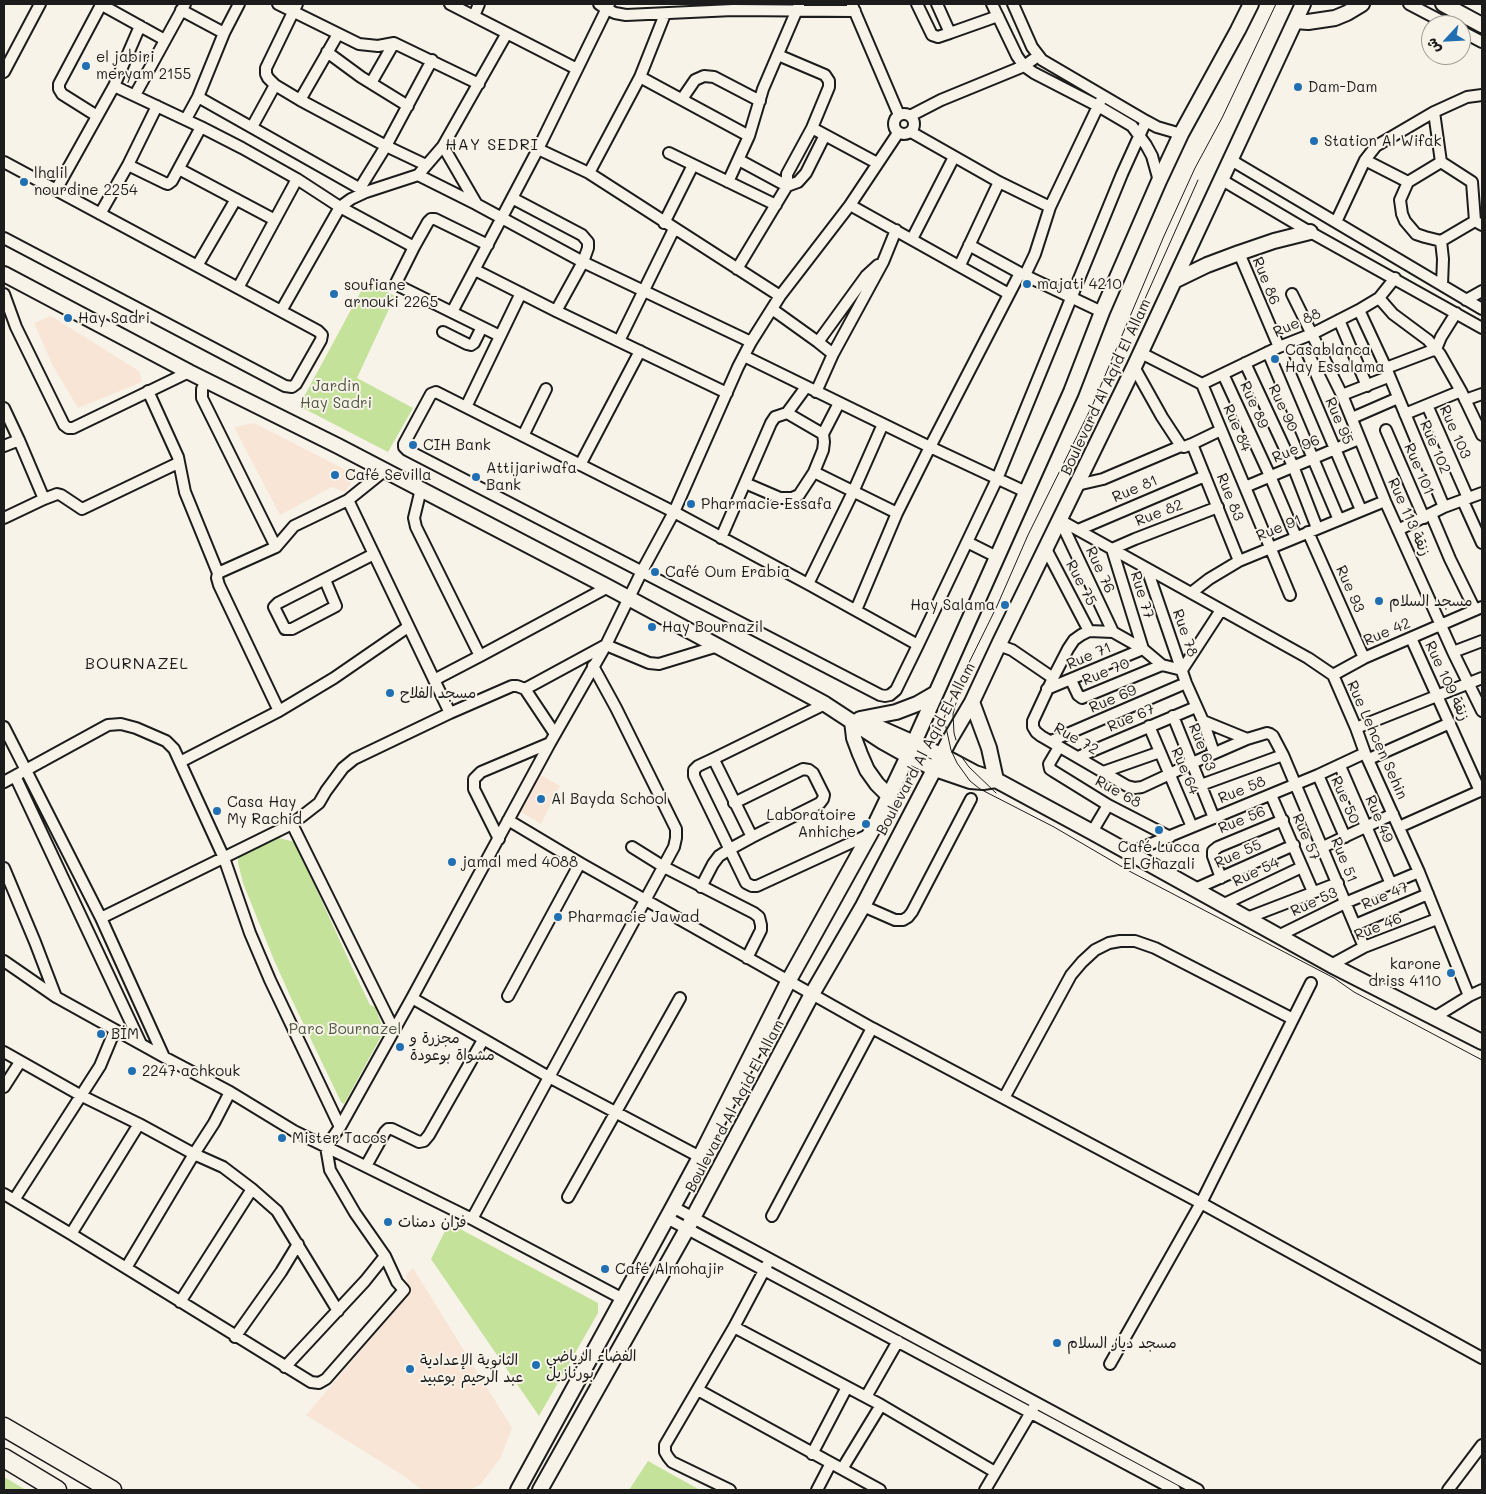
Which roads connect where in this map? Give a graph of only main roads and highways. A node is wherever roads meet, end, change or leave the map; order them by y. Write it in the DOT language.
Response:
graph roads {
  1 [pos="1251,4"];
  2 [pos="1303,4"];
  3 [pos="1362,4"];
  4 [pos="1443,4"];
  5 [pos="1294,21"];
  6 [pos="1482,25"];
  7 [pos="1310,232"];
  8 [pos="4,274"];
  9 [pos="1174,281"];
  10 [pos="936,693"];
  11 [pos="972,702"];
  12 [pos="852,721"];
  13 [pos="911,750"];
  14 [pos="942,756"];
  15 [pos="935,769"];
  16 [pos="996,780"];
  17 [pos="889,796"];
  18 [pos="1482,1042"];
  19 [pos="4,1427"];
  20 [pos="4,1458"];
  21 [pos="57,1490"];
  22 [pos="112,1490"];
  23 [pos="518,1490"];
  24 [pos="540,1490"];
  1 -- 10 [label="main road, Boulevard Al Aqid El Allam"];
  2 -- 5 [label="main road, Boulevard Al Aqid El Allam"];
  3 -- 5 [label="main road"];
  4 -- 6 [label="main road"];
  5 -- 9 [label="main road, Boulevard Al Aqid El Allam"];
  7 -- 9 [label="main road"];
  8 -- 12 [label="main road"];
  9 -- 11 [label="main road, Boulevard Al Aqid El Allam"];
  10 -- 12 [label="main road"];
  10 -- 13 [label="main road, Boulevard Al Aqid El Allam"];
  11 -- 14 [label="main road, Boulevard Al Aqid El Allam"];
  11 -- 16 [label="main road"];
  12 -- 13 [label="main road"];
  12 -- 17 [label="main road"];
  13 -- 14 [label="main road"];
  13 -- 15 [label="main road"];
  13 -- 17 [label="main road, Boulevard Al Aqid El Allam"];
  14 -- 15 [label="main road, Boulevard Al Aqid El Allam"];
  14 -- 16 [label="main road"];
  15 -- 16 [label="main road"];
  15 -- 24 [label="main road, Boulevard Al Aqid El Allam"];
  16 -- 18 [label="main road"];
  17 -- 23 [label="main road, Boulevard Al Aqid El Allam"];
  19 -- 22 [label="highway"];
  20 -- 21 [label="highway"];
}
